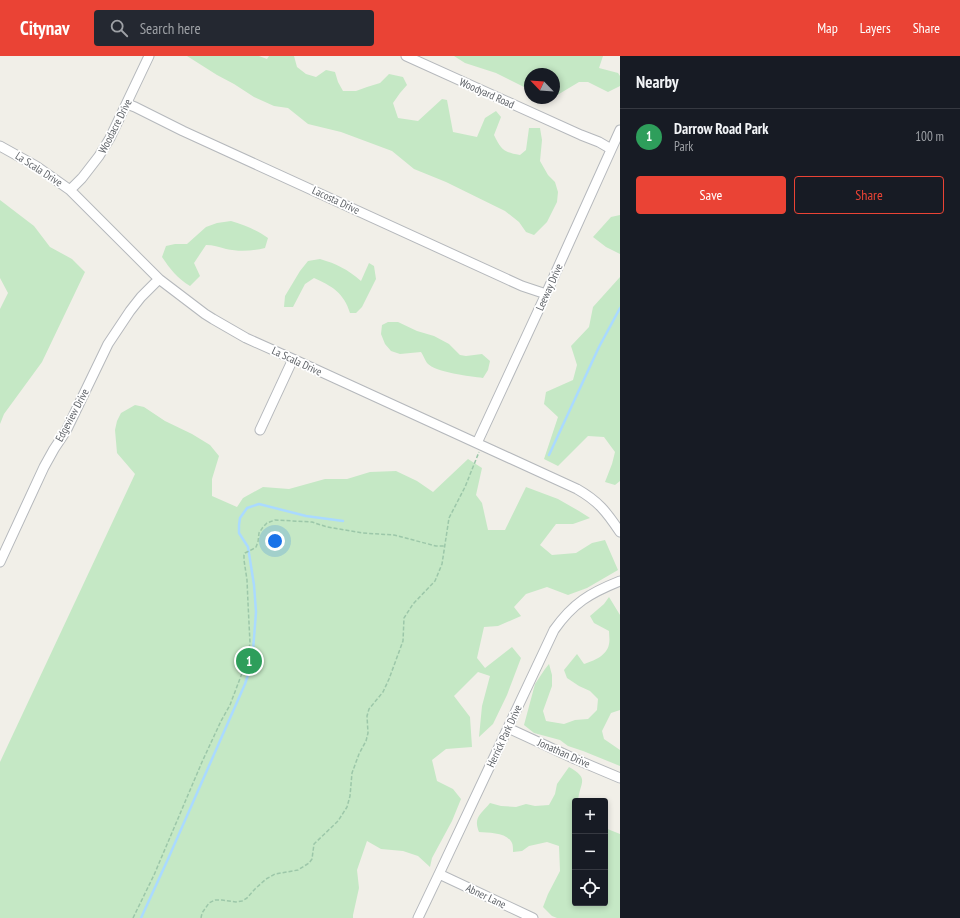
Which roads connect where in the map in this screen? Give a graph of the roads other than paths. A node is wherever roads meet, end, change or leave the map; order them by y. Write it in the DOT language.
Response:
graph roads {
  1 [pos="149,56"];
  2 [pos="406,56"];
  3 [pos="127,104"];
  4 [pos="620,130"];
  5 [pos="0,146"];
  6 [pos="611,149"];
  7 [pos="70,190"];
  8 [pos="159,279"];
  9 [pos="546,294"];
  10 [pos="293,359"];
  11 [pos="260,430"];
  12 [pos="480,444"];
  13 [pos="620,532"];
  14 [pos="0,562"];
  15 [pos="620,581"];
  16 [pos="508,728"];
  17 [pos="620,778"];
  18 [pos="439,874"];
  19 [pos="418,918"];
  20 [pos="533,918"];
  1 -- 3 [label="street, Woodacre Drive"];
  2 -- 6 [label="street, Woodyard Road"];
  3 -- 7 [label="street, Woodacre Drive"];
  3 -- 9 [label="street, Lacosta Drive"];
  4 -- 6 [label="street, Leeway Drive"];
  5 -- 7 [label="street, La Scala Drive"];
  6 -- 9 [label="street, Leeway Drive"];
  7 -- 8 [label="street, La Scala Drive"];
  8 -- 10 [label="street, La Scala Drive"];
  8 -- 14 [label="street, Edgeview Drive"];
  9 -- 12 [label="street, Leeway Drive"];
  10 -- 11 [label="street"];
  10 -- 12 [label="street, La Scala Drive"];
  12 -- 13 [label="street, La Scala Drive"];
  15 -- 16 [label="street, Herrick Park Drive"];
  16 -- 17 [label="street, Jonathan Drive"];
  16 -- 18 [label="street, Herrick Park Drive"];
  18 -- 19 [label="street, Herrick Park Drive"];
  18 -- 20 [label="street, Abner Lane"];
}
